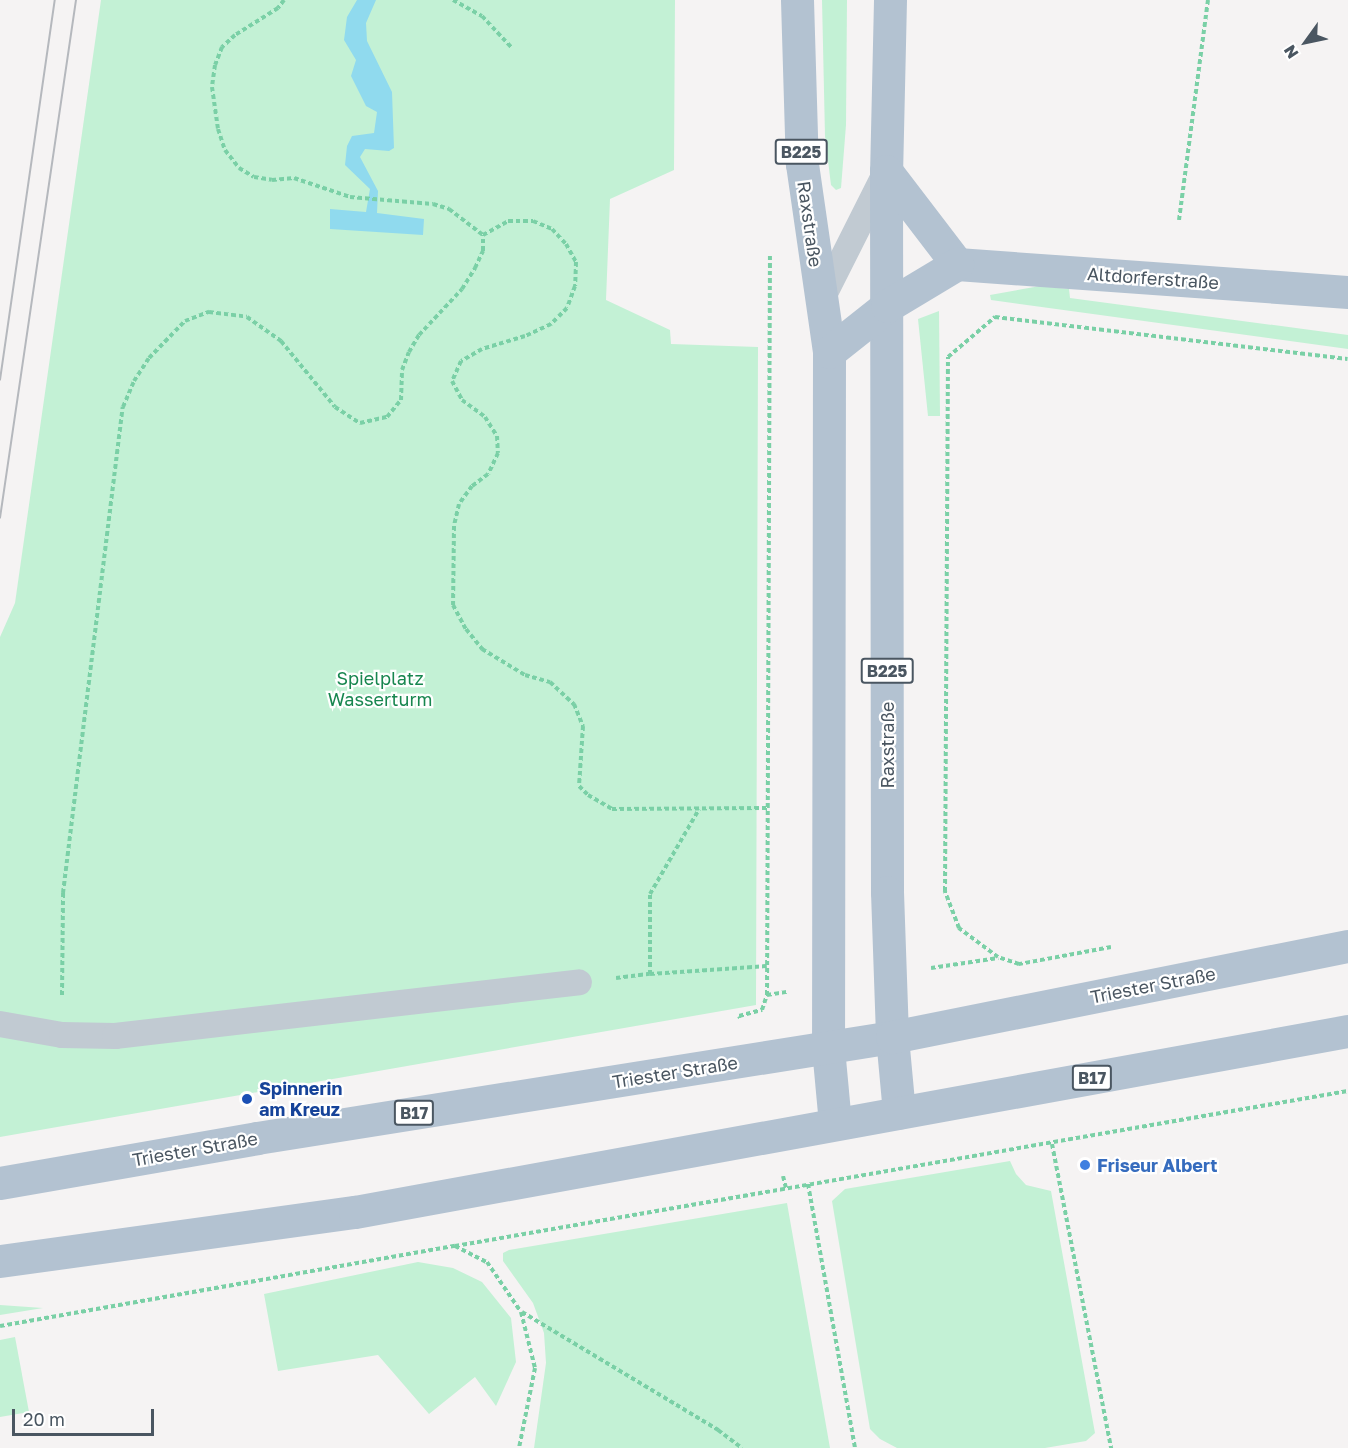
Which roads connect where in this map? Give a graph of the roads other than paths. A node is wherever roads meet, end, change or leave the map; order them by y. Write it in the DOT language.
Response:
graph roads {
  1 [pos="797,0"];
  2 [pos="890,0"];
  3 [pos="886,171"];
  4 [pos="957,264"];
  5 [pos="1348,292"];
  6 [pos="820,303"];
  7 [pos="887,306"];
  8 [pos="829,352"];
  9 [pos="1348,946"];
  10 [pos="579,982"];
  11 [pos="0,1024"];
  12 [pos="1348,1031"];
  13 [pos="892,1037"];
  14 [pos="828,1048"];
  15 [pos="899,1113"];
  16 [pos="835,1124"];
  17 [pos="0,1183"];
  18 [pos="0,1261"];
  1 -- 6 [label="main road, Raxstraße / B225"];
  2 -- 3 [label="main road, Raxstraße / B225"];
  3 -- 4 [label="main road"];
  3 -- 6 [label="lane, Raxstraße"];
  3 -- 7 [label="main road, Raxstraße / B225"];
  4 -- 5 [label="main road, Altdorferstraße"];
  4 -- 7 [label="main road"];
  6 -- 8 [label="main road, Raxstraße / B225"];
  7 -- 8 [label="main road"];
  7 -- 13 [label="main road, Raxstraße / B225"];
  8 -- 14 [label="main road, Raxstraße / B225"];
  9 -- 13 [label="main road, Triester Straße / B17"];
  10 -- 11 [label="lane"];
  12 -- 15 [label="main road, B17"];
  13 -- 14 [label="main road, Triester Straße / B17"];
  13 -- 15 [label="main road, Raxstraße / B225"];
  14 -- 16 [label="main road, Raxstraße"];
  14 -- 17 [label="main road, Triester Straße / B17"];
  15 -- 16 [label="main road, B17"];
  16 -- 18 [label="main road, B17"];
}
